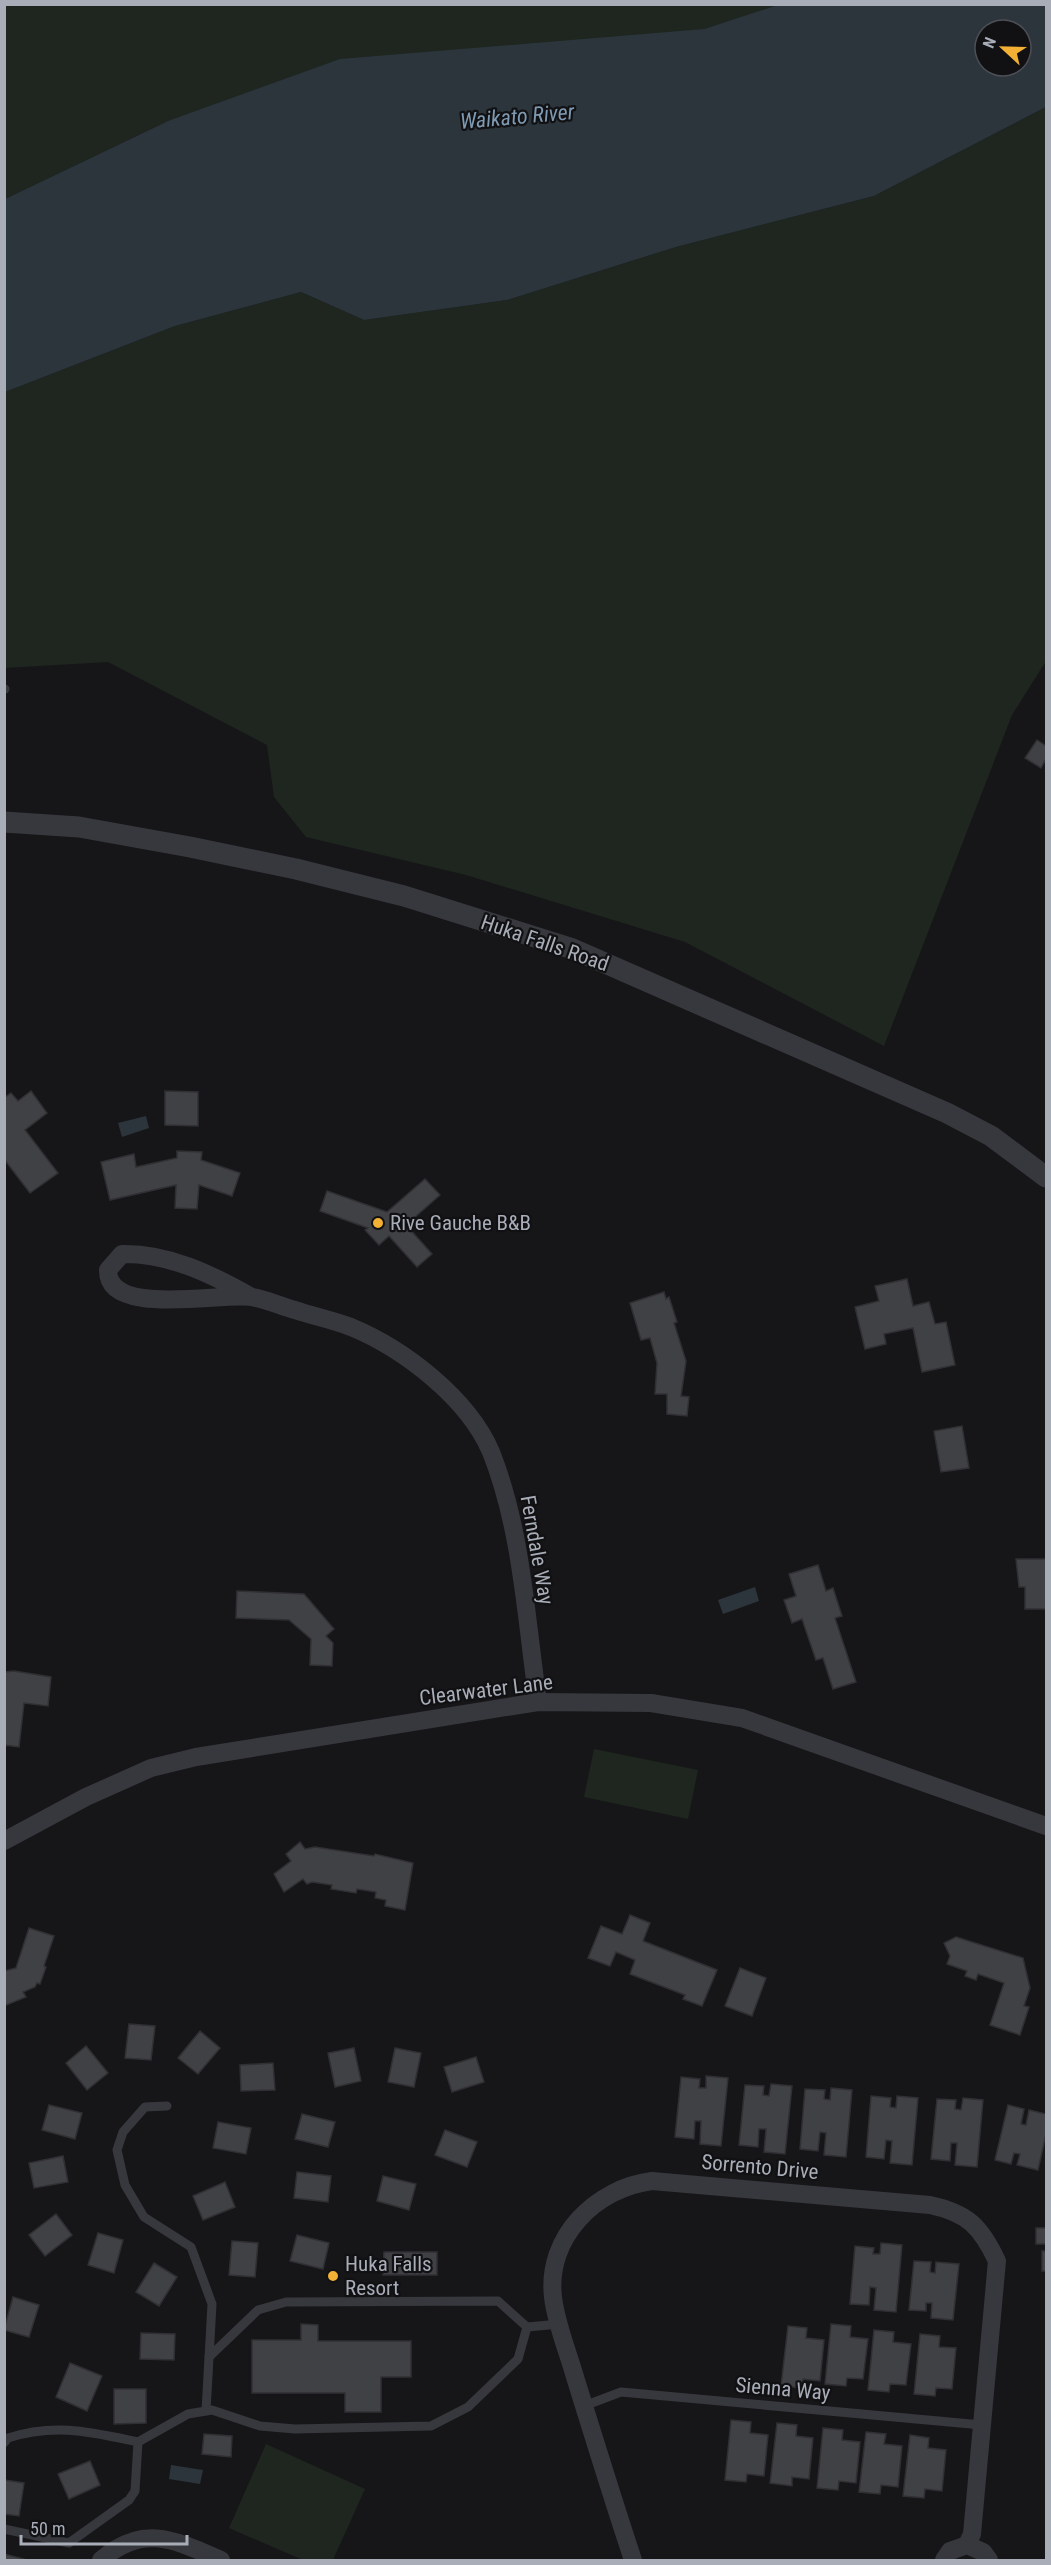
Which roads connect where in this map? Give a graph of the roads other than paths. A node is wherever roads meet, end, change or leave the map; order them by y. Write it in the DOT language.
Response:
graph roads {
  1 [pos="4,822"];
  2 [pos="1047,1177"];
  3 [pos="250,1296"];
  4 [pos="538,1702"];
  5 [pos="1047,1826"];
  6 [pos="4,1841"];
  7 [pos="167,2106"];
  8 [pos="560,2324"];
  9 [pos="527,2326"];
  10 [pos="209,2357"];
  11 [pos="584,2406"];
  12 [pos="206,2411"];
  13 [pos="982,2425"];
  14 [pos="138,2442"];
  15 [pos="4,2443"];
  16 [pos="4,2529"];
  17 [pos="967,2545"];
  18 [pos="101,2560"];
  19 [pos="216,2560"];
  20 [pos="633,2560"];
  21 [pos="944,2560"];
  22 [pos="989,2560"];
  1 -- 2 [label="street, Huka Falls Road"];
  3 -- 3 [label="street, Ferndale Way"];
  3 -- 4 [label="street, Ferndale Way"];
  4 -- 5 [label="street, Clearwater Lane"];
  4 -- 6 [label="street, Clearwater Lane"];
  7 -- 10 [label="lane"];
  8 -- 9 [label="lane"];
  8 -- 11 [label="street, Sorrento Drive"];
  8 -- 13 [label="street, Sorrento Drive"];
  9 -- 10 [label="lane"];
  9 -- 12 [label="lane"];
  10 -- 12 [label="lane"];
  11 -- 13 [label="lane, Sienna Way"];
  11 -- 20 [label="street, Sorrento Drive"];
  12 -- 14 [label="lane"];
  13 -- 17 [label="street, Sorrento Drive"];
  14 -- 15 [label="lane"];
  14 -- 16 [label="lane"];
  17 -- 21 [label="street"];
  17 -- 22 [label="street"];
  18 -- 19 [label="street"];
}
